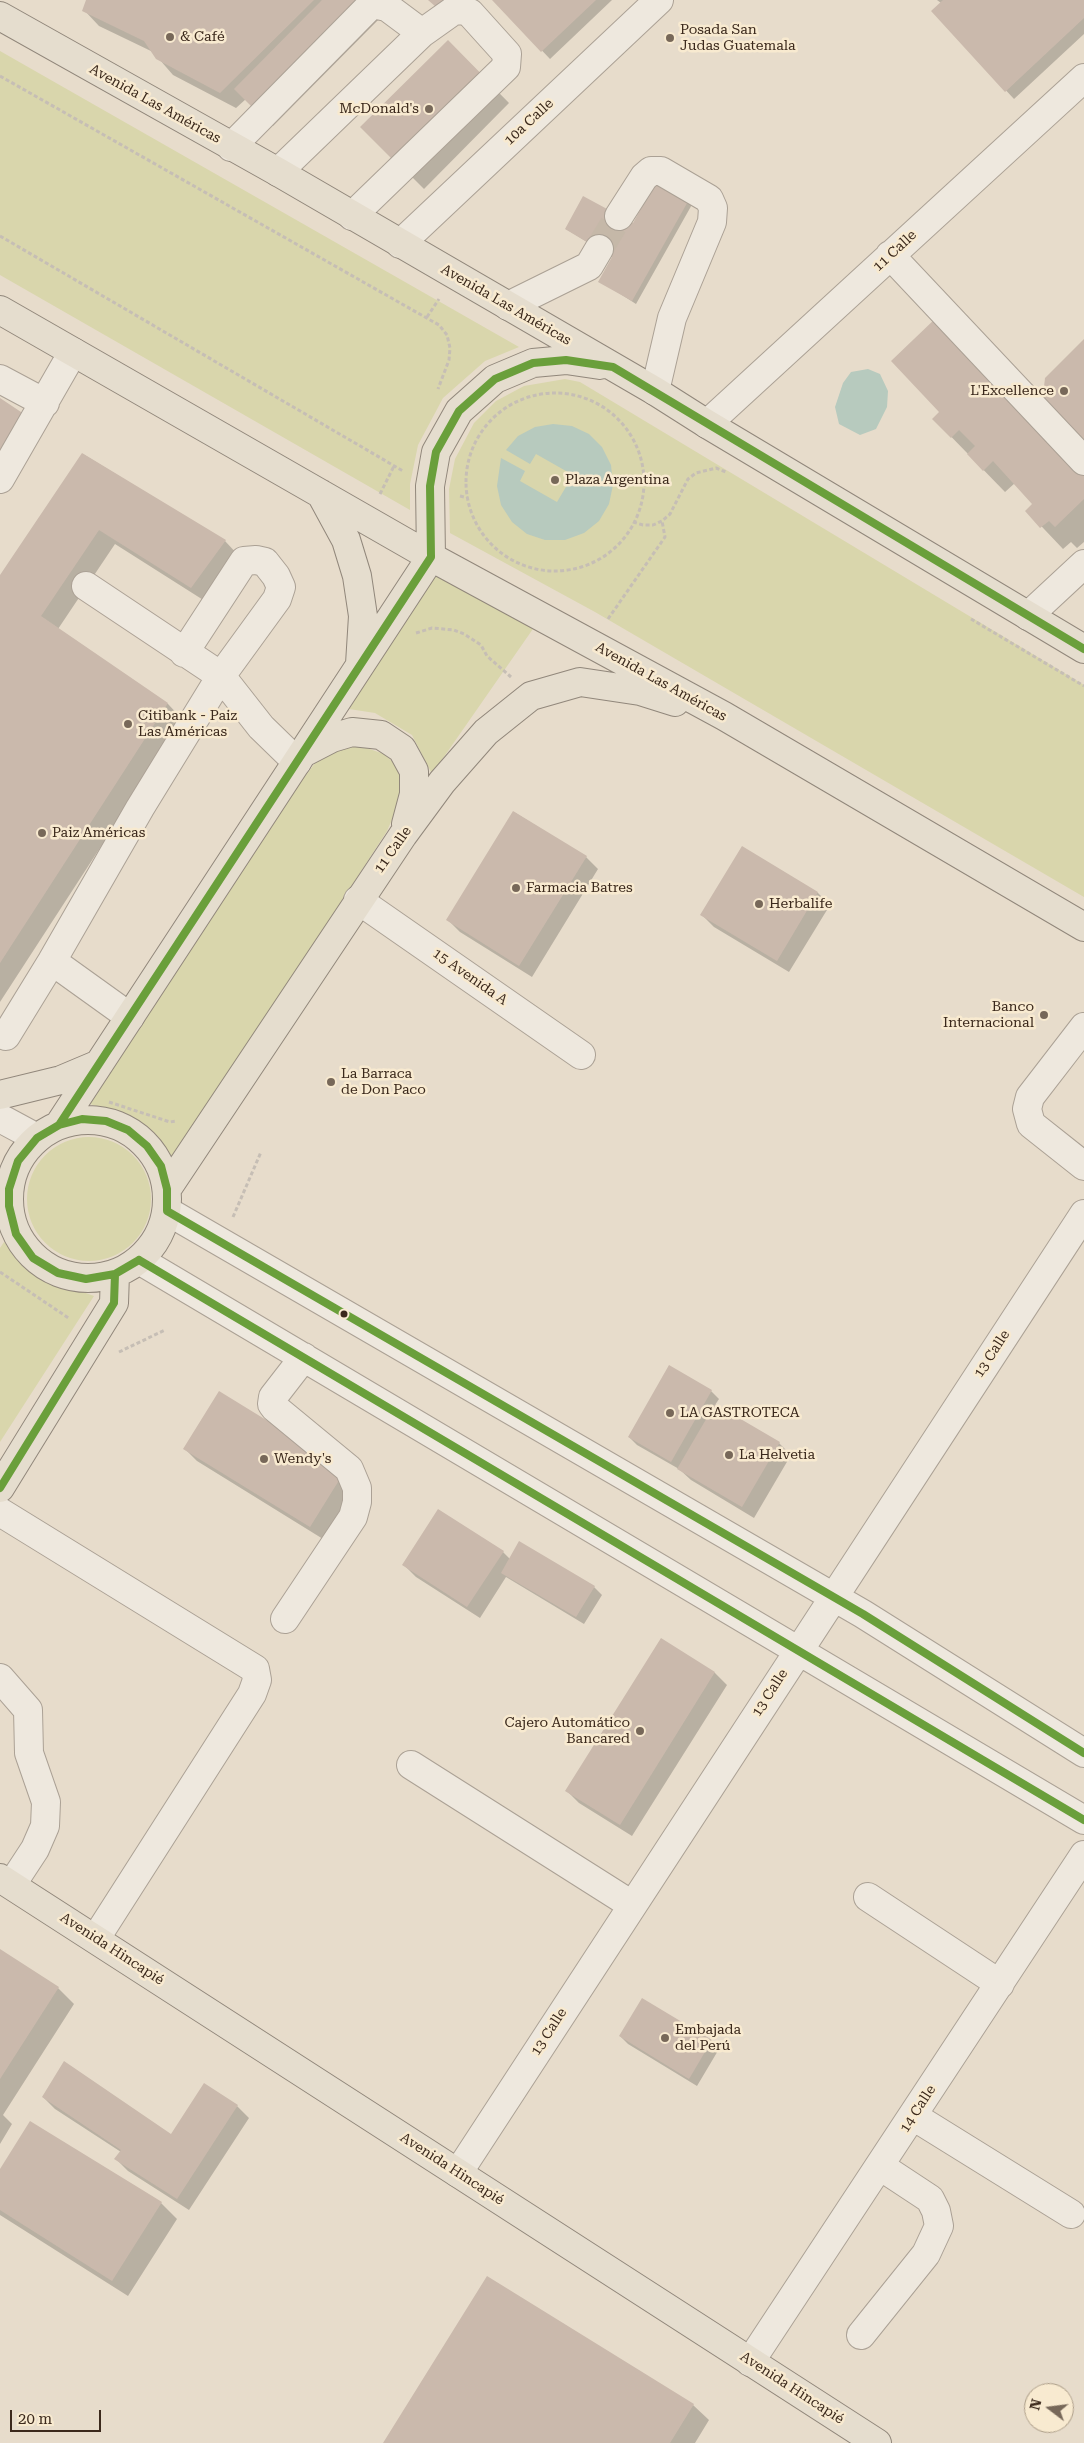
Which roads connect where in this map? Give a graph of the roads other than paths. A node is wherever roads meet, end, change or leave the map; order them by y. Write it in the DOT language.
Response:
graph roads {
  1 [pos="659,0"];
  2 [pos="0,16"];
  3 [pos="422,33"];
  4 [pos="1084,78"];
  5 [pos="230,147"];
  6 [pos="278,172"];
  7 [pos="352,216"];
  8 [pos="619,216"];
  9 [pos="400,244"];
  10 [pos="599,249"];
  11 [pos="890,255"];
  12 [pos="508,306"];
  13 [pos="0,310"];
  14 [pos="74,352"];
  15 [pos="614,367"];
  16 [pos="0,379"];
  17 [pos="655,391"];
  18 [pos="45,403"];
  19 [pos="706,424"];
  20 [pos="1084,461"];
  21 [pos="0,479"];
  22 [pos="321,494"];
  23 [pos="431,557"];
  24 [pos="1084,564"];
  25 [pos="86,586"];
  26 [pos="1028,616"];
  27 [pos="1084,649"];
  28 [pos="184,653"];
  29 [pos="360,666"];
  30 [pos="222,676"];
  31 [pos="724,716"];
  32 [pos="299,758"];
  33 [pos="403,835"];
  34 [pos="358,900"];
  35 [pos="1084,927"];
  36 [pos="52,961"];
  37 [pos="130,1017"];
  38 [pos="1084,1027"];
  39 [pos="6,1036"];
  40 [pos="581,1055"];
  41 [pos="99,1064"];
  42 [pos="0,1095"];
  43 [pos="0,1118"];
  44 [pos="48,1131"];
  45 [pos="1084,1166"];
  46 [pos="4,1199"];
  47 [pos="167,1200"];
  48 [pos="1084,1214"];
  49 [pos="139,1260"];
  50 [pos="115,1274"];
  51 [pos="304,1357"];
  52 [pos="0,1488"];
  53 [pos="0,1512"];
  54 [pos="833,1597"];
  55 [pos="285,1618"];
  56 [pos="797,1652"];
  57 [pos="0,1678"];
  58 [pos="1084,1753"];
  59 [pos="411,1765"];
  60 [pos="1084,1820"];
  61 [pos="1084,1855"];
  62 [pos="10,1880"];
  63 [pos="868,1897"];
  64 [pos="632,1905"];
  65 [pos="96,1938"];
  66 [pos="1000,1984"];
  67 [pos="913,2116"];
  68 [pos="880,2166"];
  69 [pos="458,2173"];
  70 [pos="1071,2214"];
  71 [pos="860,2335"];
  72 [pos="750,2362"];
  73 [pos="877,2443"];
  1 -- 9 [label="street, 10a Calle"];
  2 -- 5 [label="main road, Avenida Las Américas"];
  3 -- 5 [label="street"];
  3 -- 6 [label="street"];
  3 -- 7 [label="street"];
  4 -- 11 [label="street, 11 Calle"];
  5 -- 6 [label="main road, Avenida Las Américas"];
  6 -- 7 [label="main road, Avenida Las Américas"];
  7 -- 9 [label="main road, Avenida Las Américas"];
  8 -- 17 [label="street"];
  9 -- 12 [label="main road, Avenida Las Américas"];
  10 -- 12 [label="street"];
  11 -- 19 [label="street, 11 Calle"];
  11 -- 20 [label="street"];
  12 -- 15 [label="main road, Avenida Las Américas"];
  13 -- 14 [label="main road, Avenida Las Américas"];
  14 -- 18 [label="street"];
  14 -- 22 [label="main road, Avenida Las Américas"];
  15 -- 17 [label="main road, Avenida Las Américas"];
  15 -- 23 [label="main road"];
  16 -- 18 [label="street"];
  17 -- 19 [label="main road, Avenida Las Américas"];
  18 -- 21 [label="street"];
  19 -- 26 [label="main road, Avenida Las Américas"];
  22 -- 23 [label="main road, Avenida Las Américas"];
  22 -- 29 [label="main road"];
  23 -- 29 [label="main road"];
  23 -- 31 [label="main road, Avenida Las Américas"];
  24 -- 26 [label="street"];
  25 -- 28 [label="street"];
  26 -- 27 [label="main road, Avenida Las Américas"];
  28 -- 30 [label="street"];
  28 -- 30 [label="street"];
  29 -- 32 [label="main road"];
  30 -- 32 [label="street"];
  30 -- 36 [label="street"];
  31 -- 33 [label="main road, 11 Calle"];
  31 -- 35 [label="main road, Avenida Las Américas"];
  32 -- 33 [label="main road"];
  32 -- 37 [label="main road"];
  33 -- 34 [label="main road, 11 Calle"];
  34 -- 40 [label="street, 15 Avenida A"];
  34 -- 47 [label="main road, 11 Calle"];
  36 -- 37 [label="street"];
  36 -- 39 [label="street"];
  37 -- 41 [label="main road"];
  38 -- 45 [label="street"];
  41 -- 42 [label="main road"];
  41 -- 44 [label="main road"];
  43 -- 44 [label="street"];
  44 -- 46 [label="main road"];
  44 -- 47 [label="main road"];
  46 -- 50 [label="main road"];
  47 -- 49 [label="main road"];
  47 -- 54 [label="street"];
  48 -- 54 [label="street, 13 Calle"];
  49 -- 50 [label="main road"];
  49 -- 51 [label="street"];
  50 -- 52 [label="main road"];
  51 -- 55 [label="street"];
  51 -- 56 [label="street"];
  53 -- 65 [label="street"];
  54 -- 56 [label="street, 13 Calle"];
  54 -- 58 [label="street"];
  56 -- 60 [label="street"];
  56 -- 64 [label="street, 13 Calle"];
  57 -- 62 [label="street"];
  59 -- 64 [label="street"];
  61 -- 66 [label="street, 14 Calle"];
  62 -- 65 [label="main road, Avenida Hincapié"];
  63 -- 66 [label="street"];
  64 -- 69 [label="street, 13 Calle"];
  65 -- 69 [label="main road, Avenida Hincapié"];
  66 -- 67 [label="street, 14 Calle"];
  67 -- 68 [label="street, 14 Calle"];
  67 -- 70 [label="street"];
  68 -- 71 [label="street"];
  68 -- 72 [label="street, 14 Calle"];
  69 -- 72 [label="main road, Avenida Hincapié"];
  72 -- 73 [label="main road, Avenida Hincapié"];
}
